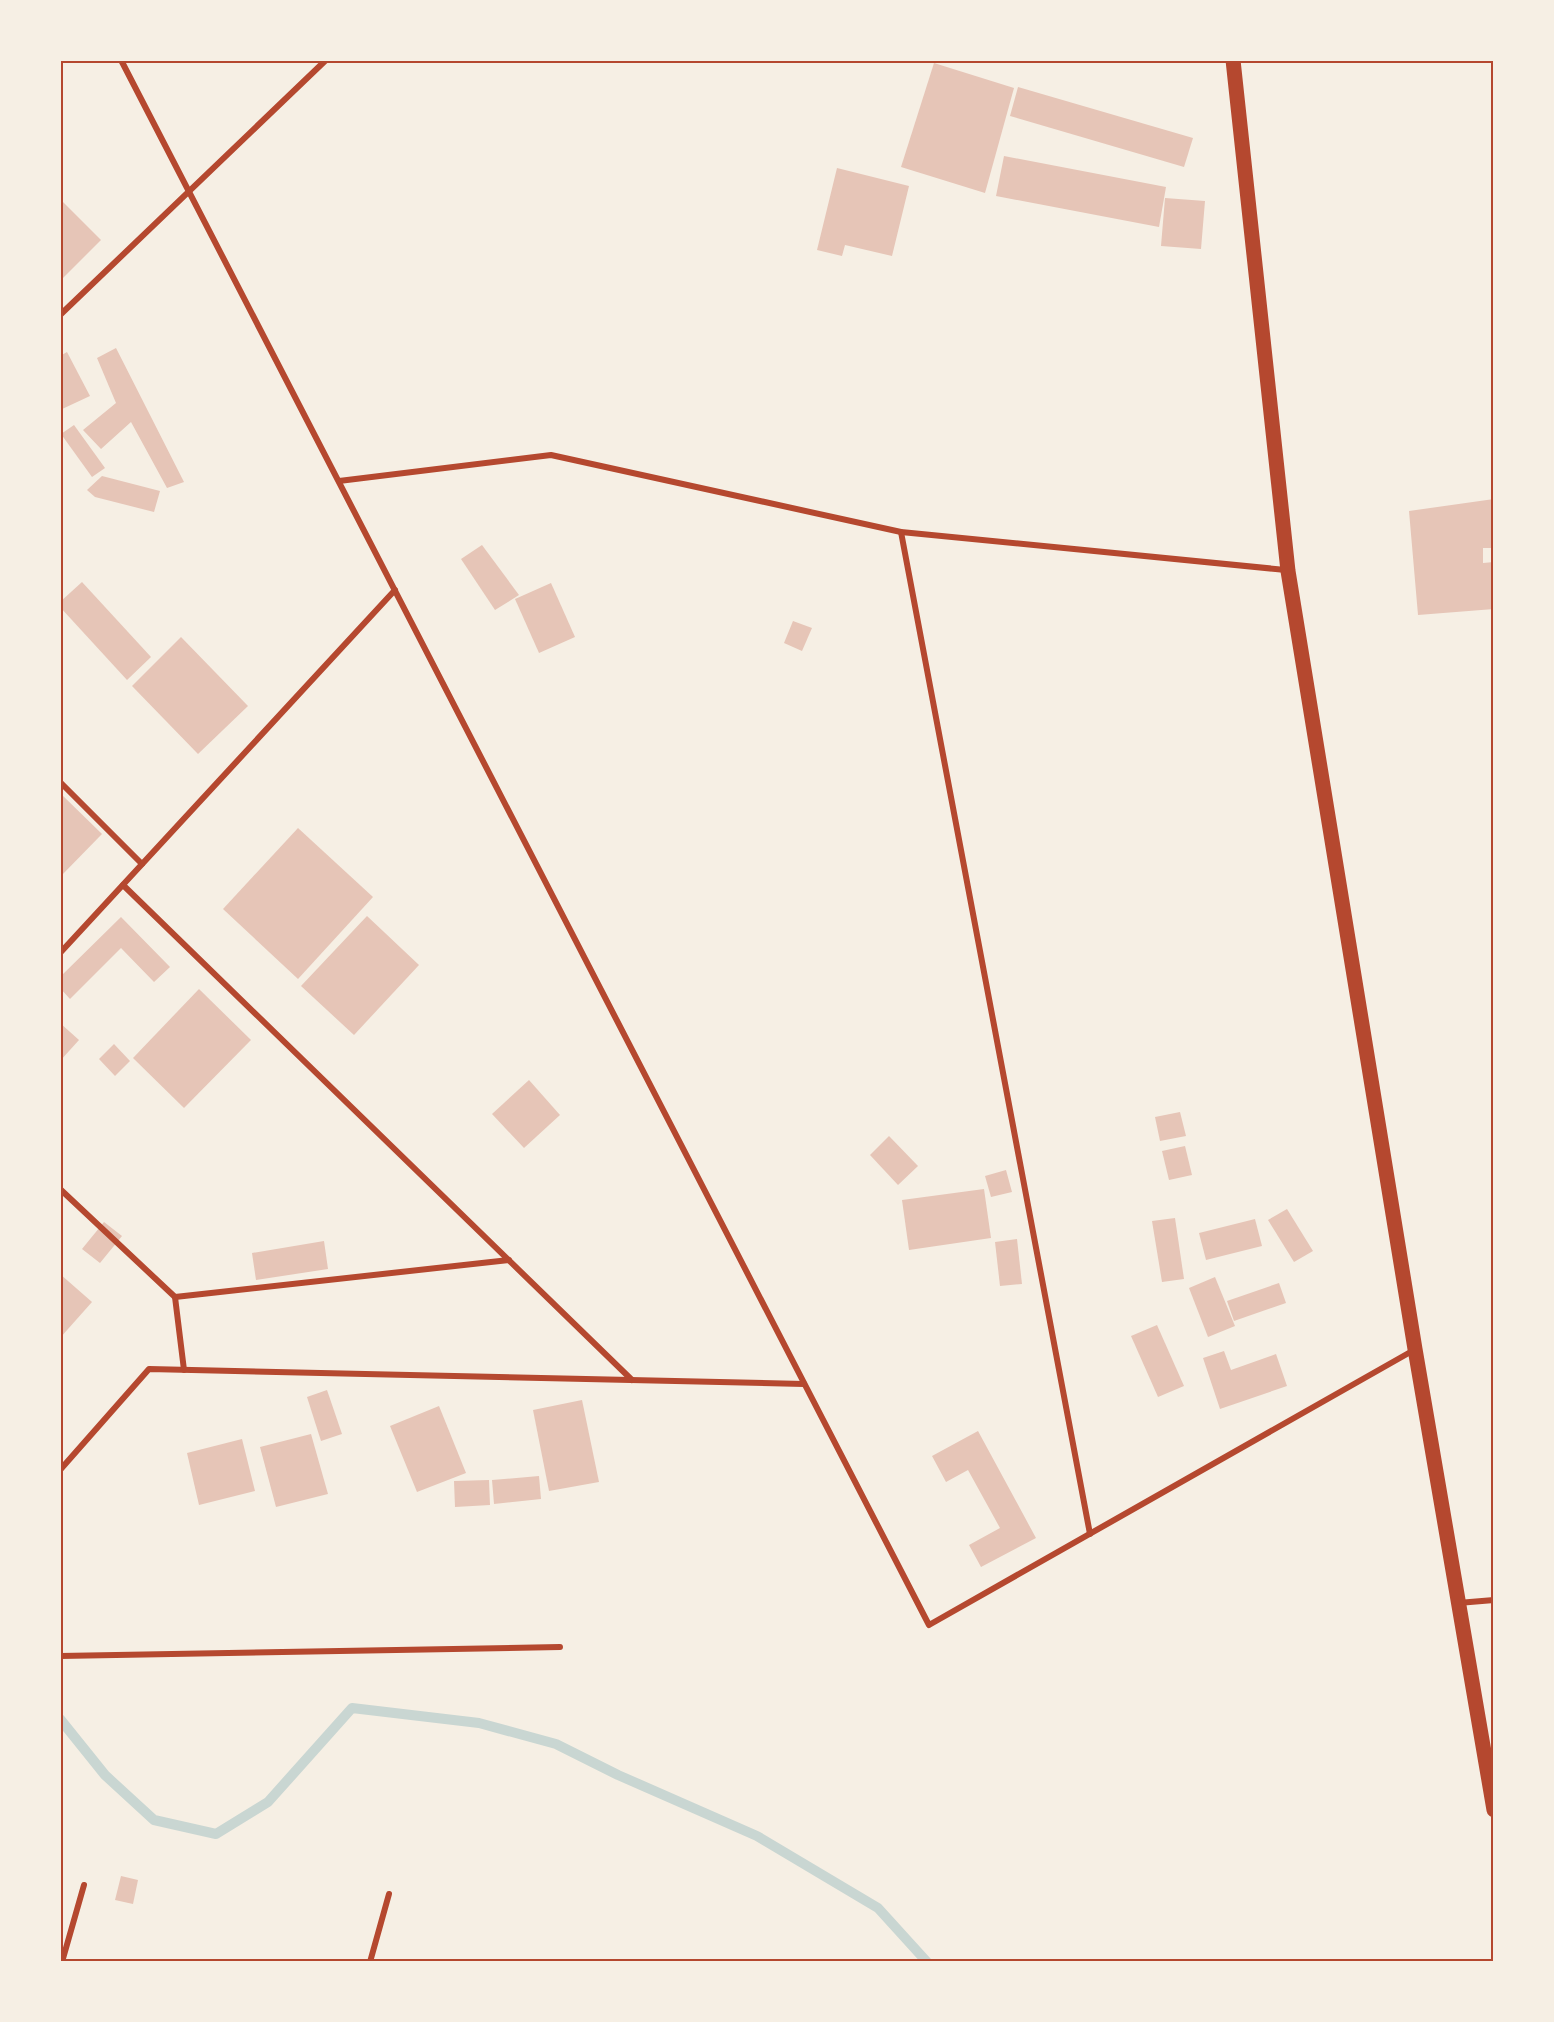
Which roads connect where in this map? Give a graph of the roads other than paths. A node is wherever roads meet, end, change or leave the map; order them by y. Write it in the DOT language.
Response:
graph roads {
  1 [pos="121,60"];
  2 [pos="326,60"];
  3 [pos="1233,60"];
  4 [pos="188,190"];
  5 [pos="60,315"];
  6 [pos="339,481"];
  7 [pos="901,532"];
  8 [pos="1288,571"];
  9 [pos="394,590"];
  10 [pos="60,782"];
  11 [pos="142,864"];
  12 [pos="123,885"];
  13 [pos="60,953"];
  14 [pos="61,1193"];
  15 [pos="509,1260"];
  16 [pos="175,1297"];
  17 [pos="1415,1350"];
  18 [pos="184,1370"];
  19 [pos="632,1380"];
  20 [pos="804,1384"];
  21 [pos="60,1470"];
  22 [pos="1090,1534"];
  23 [pos="1494,1600"];
  24 [pos="1458,1603"];
  25 [pos="560,1647"];
  26 [pos="60,1656"];
  27 [pos="1494,1810"];
  28 [pos="84,1885"];
  29 [pos="389,1894"];
  30 [pos="62,1962"];
  31 [pos="370,1962"];
  1 -- 4 [label="street"];
  2 -- 4 [label="street"];
  3 -- 8 [label="main road"];
  4 -- 5 [label="street"];
  4 -- 6 [label="street"];
  6 -- 7 [label="street"];
  6 -- 9 [label="street"];
  7 -- 8 [label="street"];
  7 -- 22 [label="street"];
  8 -- 17 [label="main road"];
  9 -- 11 [label="street"];
  9 -- 20 [label="street"];
  10 -- 11 [label="street"];
  11 -- 12 [label="street"];
  12 -- 13 [label="street"];
  12 -- 15 [label="street"];
  14 -- 16 [label="street"];
  15 -- 16 [label="street"];
  15 -- 19 [label="street"];
  16 -- 18 [label="street"];
  17 -- 22 [label="street"];
  17 -- 24 [label="main road"];
  18 -- 19 [label="street"];
  18 -- 21 [label="street"];
  19 -- 20 [label="street"];
  20 -- 22 [label="street"];
  23 -- 24 [label="street"];
  24 -- 27 [label="main road"];
  25 -- 26 [label="street"];
  28 -- 30 [label="street"];
  29 -- 31 [label="street"];
}
